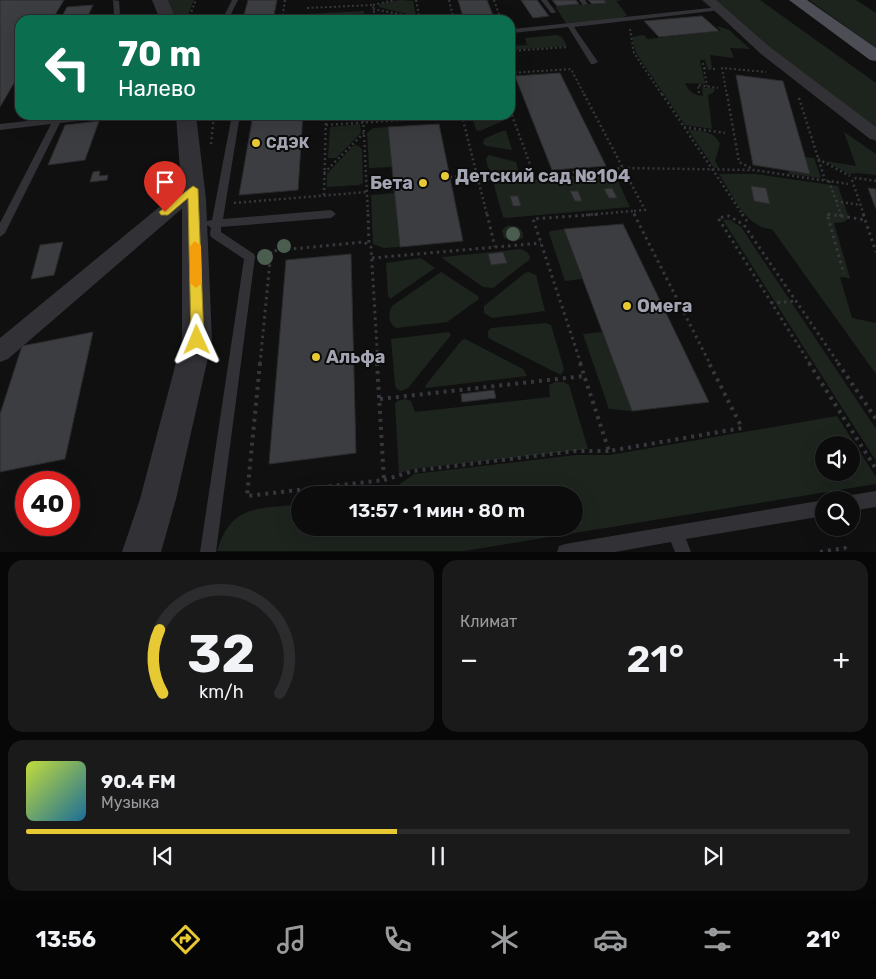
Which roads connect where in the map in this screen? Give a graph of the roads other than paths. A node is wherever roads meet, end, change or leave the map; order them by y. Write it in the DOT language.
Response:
graph roads {
  1 [pos="160,0"];
  2 [pos="235,0"];
  3 [pos="544,0"];
  4 [pos="797,0"];
  5 [pos="116,1"];
  6 [pos="714,4"];
  7 [pos="553,12"];
  8 [pos="116,15"];
  9 [pos="166,15"];
  10 [pos="227,15"];
  11 [pos="570,25"];
  12 [pos="515,31"];
  13 [pos="876,56"];
  14 [pos="594,62"];
  15 [pos="44,120"];
  16 [pos="58,120"];
  17 [pos="186,120"];
  18 [pos="235,120"];
  19 [pos="0,126"];
  20 [pos="876,135"];
  21 [pos="193,189"];
  22 [pos="332,214"];
  23 [pos="205,225"];
  24 [pos="0,233"];
  25 [pos="0,352"];
  26 [pos="876,499"];
  27 [pos="860,502"];
  28 [pos="815,510"];
  29 [pos="676,533"];
  30 [pos="141,552"];
  31 [pos="208,552"];
  32 [pos="565,552"];
  33 [pos="683,552"];
  1 -- 9 [label="street"];
  2 -- 10 [label="lane"];
  3 -- 7 [label="lane"];
  4 -- 13 [label="main road"];
  5 -- 8 [label="lane"];
  6 -- 11 [label="lane"];
  6 -- 20 [label="street"];
  11 -- 12 [label="lane"];
  11 -- 14 [label="lane"];
  15 -- 19 [label="lane"];
  16 -- 24 [label="lane"];
  17 -- 21 [label="street"];
  18 -- 23 [label="lane"];
  21 -- 23 [label="street"];
  21 -- 25 [label="street"];
  22 -- 23 [label="lane"];
  23 -- 30 [label="street"];
  23 -- 31 [label="lane"];
  26 -- 27 [label="lane"];
  28 -- 29 [label="lane"];
  29 -- 32 [label="lane"];
  29 -- 33 [label="lane"];
}
